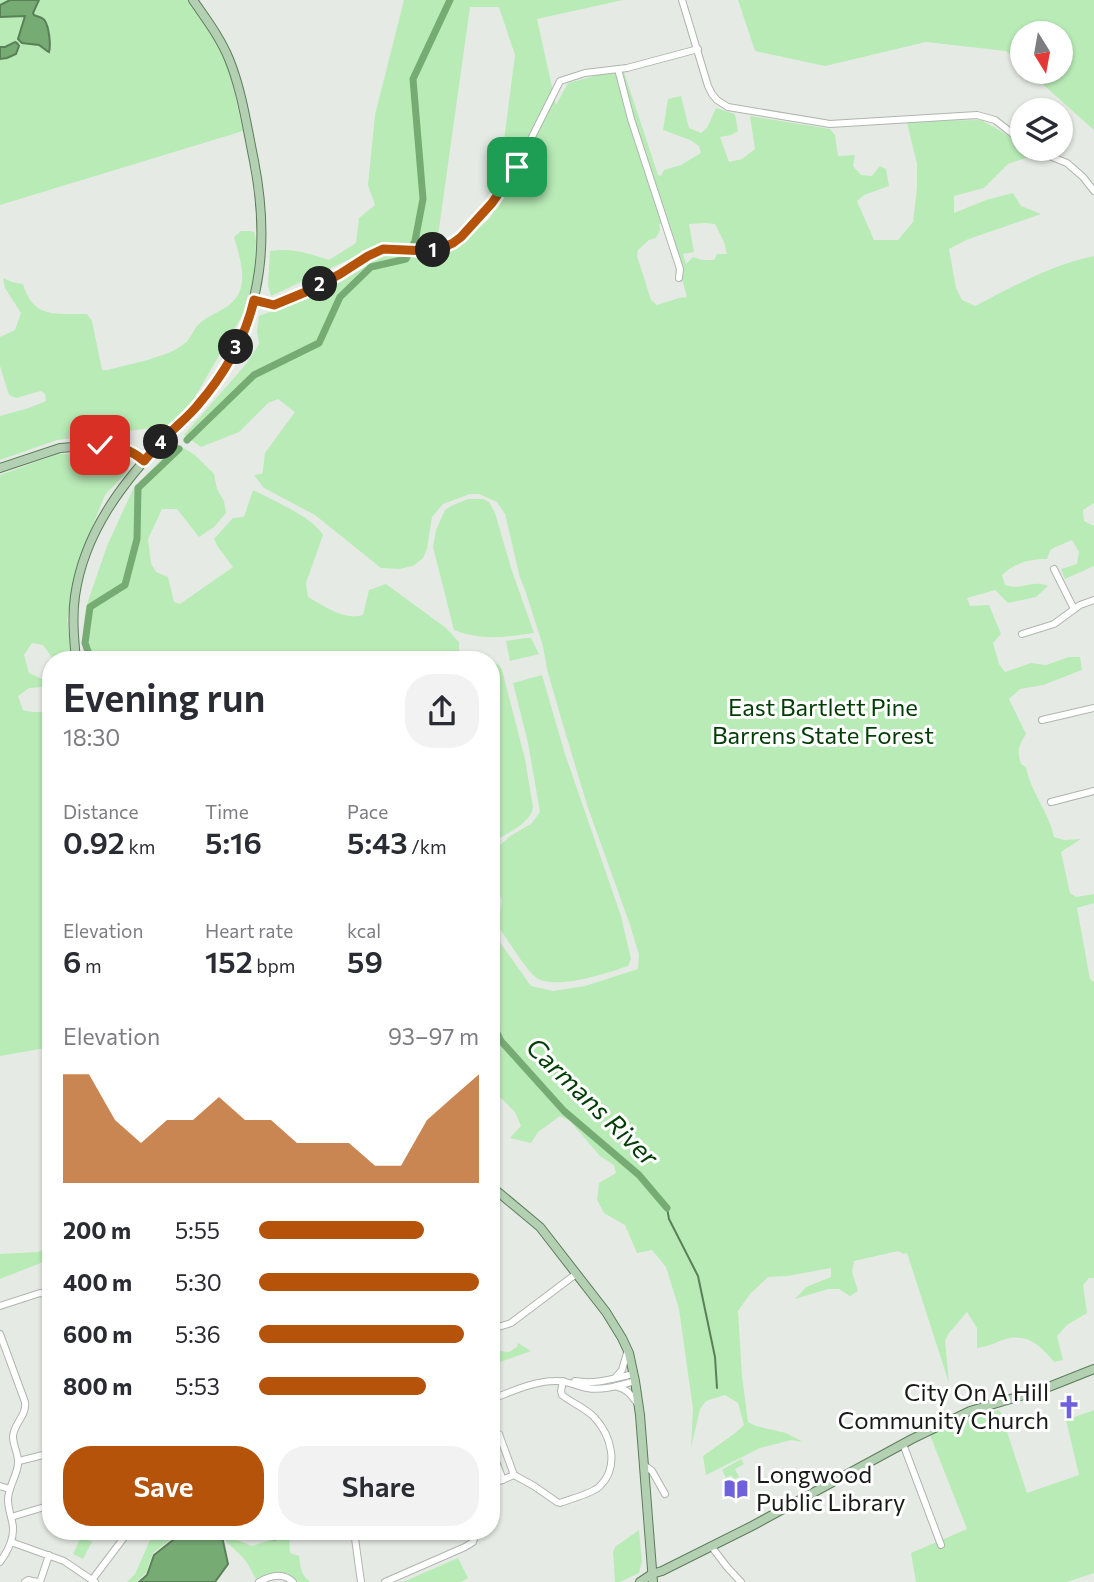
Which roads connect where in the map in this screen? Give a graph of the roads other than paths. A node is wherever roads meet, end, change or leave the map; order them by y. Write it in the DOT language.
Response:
graph roads {
  1 [pos="193,0"];
  2 [pos="682,0"];
  3 [pos="698,49"];
  4 [pos="618,69"];
  5 [pos="1010,132"];
  6 [pos="1061,161"];
  7 [pos="1094,191"];
  8 [pos="679,278"];
  9 [pos="254,300"];
  10 [pos="144,461"];
  11 [pos="0,468"];
  12 [pos="1054,569"];
  13 [pos="1094,600"];
  14 [pos="1073,609"];
  15 [pos="1023,634"];
  16 [pos="76,651"];
  17 [pos="1094,708"];
  18 [pos="1042,720"];
  19 [pos="1094,791"];
  20 [pos="1051,802"];
  21 [pos="500,1193"];
  22 [pos="576,1274"];
  23 [pos="42,1293"];
  24 [pos="0,1306"];
  25 [pos="500,1327"];
  26 [pos="0,1335"];
  27 [pos="628,1351"];
  28 [pos="1094,1369"];
  29 [pos="635,1378"];
  30 [pos="563,1381"];
  31 [pos="615,1382"];
  32 [pos="500,1396"];
  33 [pos="639,1406"];
  34 [pos="500,1437"];
  35 [pos="903,1444"];
  36 [pos="42,1455"];
  37 [pos="19,1461"];
  38 [pos="644,1465"];
  39 [pos="500,1472"];
  40 [pos="514,1475"];
  41 [pos="503,1480"];
  42 [pos="500,1481"];
  43 [pos="0,1486"];
  44 [pos="10,1489"];
  45 [pos="665,1494"];
  46 [pos="42,1508"];
  47 [pos="11,1517"];
  48 [pos="123,1540"];
  49 [pos="355,1540"];
  50 [pos="473,1540"];
  51 [pos="11,1542"];
  52 [pos="941,1545"];
  53 [pos="711,1546"];
  54 [pos="49,1555"];
  55 [pos="0,1562"];
  56 [pos="652,1578"];
  57 [pos="94,1581"];
  58 [pos="25,1582"];
  59 [pos="39,1582"];
  60 [pos="259,1582"];
  61 [pos="293,1582"];
  62 [pos="361,1582"];
  63 [pos="384,1582"];
  64 [pos="640,1582"];
  65 [pos="741,1582"];
  1 -- 9 [label="main road"];
  2 -- 3 [label="street"];
  3 -- 4 [label="street"];
  3 -- 5 [label="street"];
  4 -- 8 [label="street"];
  4 -- 9 [label="street"];
  6 -- 7 [label="street"];
  9 -- 10 [label="main road"];
  10 -- 11 [label="main road"];
  10 -- 16 [label="main road"];
  12 -- 14 [label="street"];
  13 -- 14 [label="street"];
  14 -- 15 [label="street"];
  17 -- 18 [label="street"];
  19 -- 20 [label="street"];
  21 -- 22 [label="main road"];
  22 -- 25 [label="street"];
  22 -- 27 [label="main road"];
  23 -- 24 [label="street"];
  26 -- 37 [label="street"];
  27 -- 29 [label="main road"];
  27 -- 31 [label="street"];
  28 -- 35 [label="main road"];
  29 -- 31 [label="street"];
  29 -- 33 [label="main road"];
  30 -- 31 [label="street"];
  30 -- 32 [label="street"];
  30 -- 40 [label="street"];
  31 -- 33 [label="street"];
  33 -- 38 [label="main road"];
  34 -- 40 [label="street"];
  35 -- 52 [label="street"];
  35 -- 53 [label="main road"];
  36 -- 37 [label="street"];
  37 -- 44 [label="street"];
  38 -- 45 [label="street"];
  38 -- 56 [label="main road"];
  39 -- 41 [label="street"];
  40 -- 41 [label="street"];
  41 -- 42 [label="street"];
  43 -- 44 [label="street"];
  44 -- 47 [label="street"];
  46 -- 47 [label="street"];
  47 -- 51 [label="street"];
  48 -- 57 [label="street"];
  49 -- 62 [label="street"];
  50 -- 63 [label="street"];
  51 -- 54 [label="street"];
  51 -- 55 [label="street"];
  53 -- 56 [label="main road"];
  53 -- 65 [label="street"];
  54 -- 57 [label="street"];
  54 -- 59 [label="street"];
  56 -- 64 [label="main road"];
  58 -- 59 [label="street"];
  60 -- 61 [label="street"];
}
